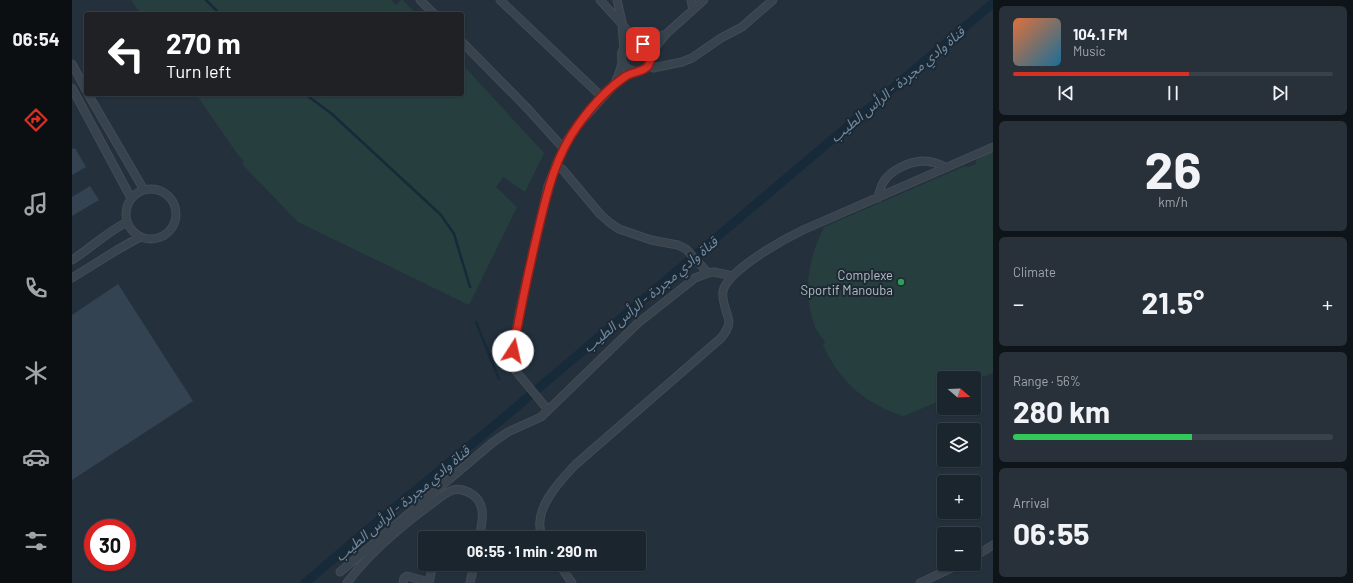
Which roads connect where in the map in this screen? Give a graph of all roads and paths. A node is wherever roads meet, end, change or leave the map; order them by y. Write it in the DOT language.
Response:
graph roads {
  1 [pos="420,0"];
  2 [pos="500,0"];
  3 [pos="600,0"];
  4 [pos="617,0"];
  5 [pos="691,0"];
  6 [pos="704,0"];
  7 [pos="773,0"];
  8 [pos="693,10"];
  9 [pos="432,12"];
  10 [pos="622,24"];
  11 [pos="666,34"];
  12 [pos="639,43"];
  13 [pos="464,44"];
  14 [pos="624,50"];
  15 [pos="650,57"];
  16 [pos="622,61"];
  17 [pos="72,64"];
  18 [pos="653,68"];
  19 [pos="636,72"];
  20 [pos="614,85"];
  21 [pos="84,86"];
  22 [pos="72,88"];
  23 [pos="89,96"];
  24 [pos="602,97"];
  25 [pos="993,147"];
  26 [pos="564,149"];
  27 [pos="556,165"];
  28 [pos="946,168"];
  29 [pos="144,190"];
  30 [pos="131,198"];
  31 [pos="878,198"];
  32 [pos="127,222"];
  33 [pos="140,237"];
  34 [pos="72,260"];
  35 [pos="705,270"];
  36 [pos="733,276"];
  37 [pos="72,278"];
  38 [pos="546,408"];
  39 [pos="481,531"];
  40 [pos="541,531"];
  41 [pos="993,545"];
  42 [pos="981,553"];
  43 [pos="432,571"];
  44 [pos="473,571"];
  45 [pos="564,571"];
  46 [pos="945,571"];
  47 [pos="340,572"];
  48 [pos="347,583"];
  49 [pos="403,583"];
  50 [pos="429,583"];
  51 [pos="470,583"];
  52 [pos="572,583"];
  53 [pos="920,583"];
  1 -- 9 [label="street"];
  2 -- 24 [label="street"];
  3 -- 10 [label="street"];
  4 -- 10 [label="street"];
  5 -- 8 [label="street"];
  6 -- 8 [label="street"];
  7 -- 18 [label="street"];
  8 -- 11 [label="street"];
  10 -- 12 [label="street"];
  10 -- 14 [label="street"];
  11 -- 12 [label="street"];
  11 -- 15 [label="street"];
  12 -- 14 [label="street"];
  12 -- 15 [label="street"];
  13 -- 26 [label="street"];
  14 -- 16 [label="street"];
  15 -- 19 [label="street"];
  16 -- 19 [label="street"];
  16 -- 20 [label="street"];
  17 -- 21 [label="street"];
  19 -- 20 [label="street"];
  20 -- 24 [label="street"];
  22 -- 30 [label="street"];
  23 -- 29 [label="street"];
  24 -- 26 [label="street"];
  25 -- 28 [label="street"];
  26 -- 27 [label="street"];
  27 -- 35 [label="street"];
  27 -- 38 [label="street"];
  28 -- 31 [label="street"];
  28 -- 31 [label="street"];
  29 -- 30 [label="street"];
  29 -- 33 [label="street"];
  30 -- 32 [label="street"];
  31 -- 36 [label="street"];
  32 -- 33 [label="street"];
  32 -- 34 [label="street"];
  33 -- 37 [label="street"];
  35 -- 36 [label="street"];
  35 -- 38 [label="street"];
  36 -- 40 [label="street"];
  38 -- 47 [label="street"];
  39 -- 48 [label="street"];
  41 -- 42 [label="street"];
  43 -- 50 [label="street"];
  44 -- 51 [label="street"];
  45 -- 52 [label="street"];
  46 -- 53 [label="street"];
  49 -- 50 [label="street"];
}
